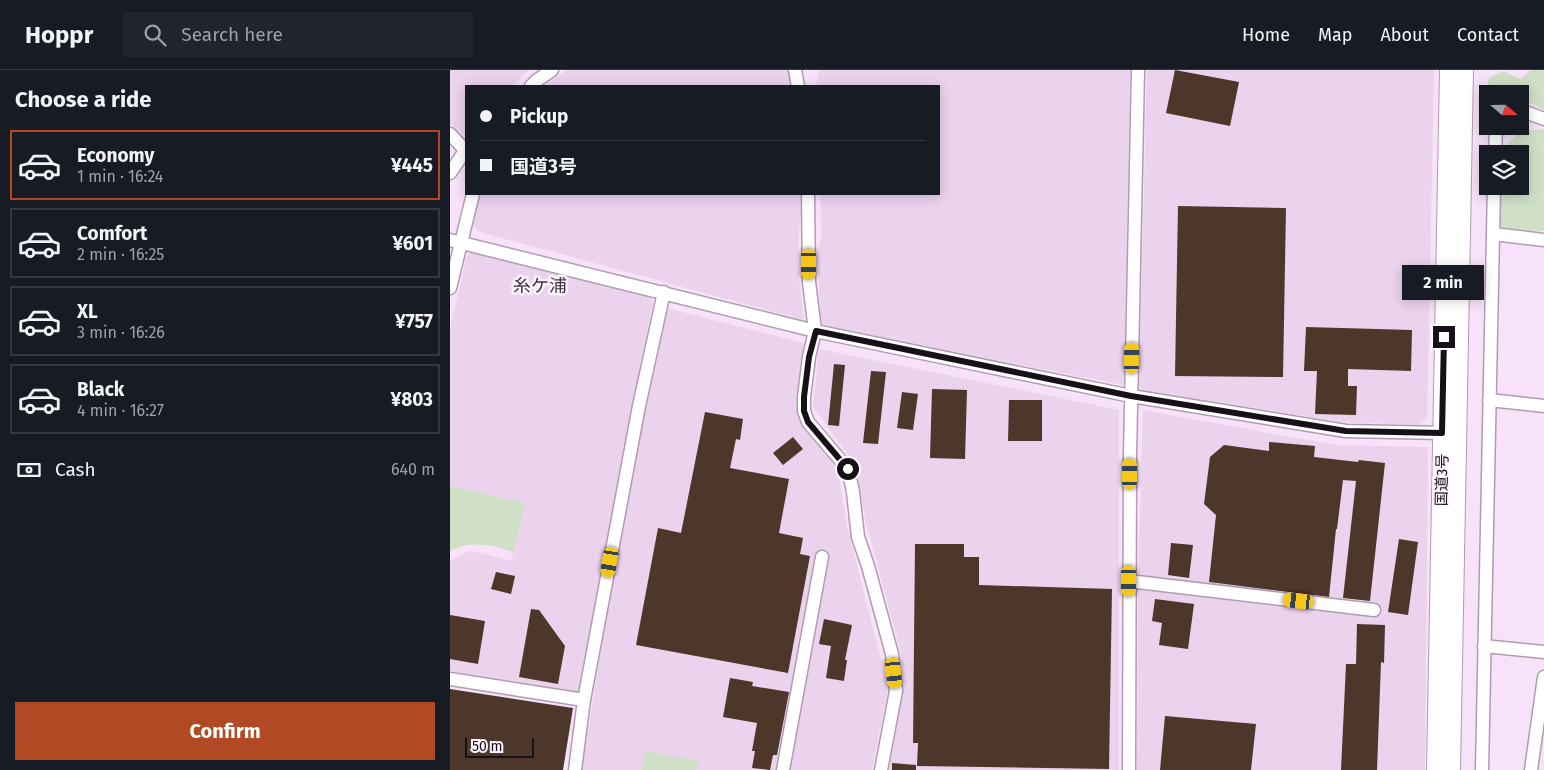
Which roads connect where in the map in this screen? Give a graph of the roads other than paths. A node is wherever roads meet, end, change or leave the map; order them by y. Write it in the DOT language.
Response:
graph roads {
  1 [pos="552,70"];
  2 [pos="795,70"];
  3 [pos="1138,70"];
  4 [pos="1449,70"];
  5 [pos="1464,70"];
  6 [pos="532,85"];
  7 [pos="798,85"];
  8 [pos="1529,113"];
  9 [pos="1544,119"];
  10 [pos="450,134"];
  11 [pos="465,150"];
  12 [pos="465,152"];
  13 [pos="450,173"];
  14 [pos="472,195"];
  15 [pos="808,195"];
  16 [pos="1494,195"];
  17 [pos="1493,234"];
  18 [pos="1544,240"];
  19 [pos="455,241"];
  20 [pos="450,288"];
  21 [pos="664,292"];
  22 [pos="816,331"];
  23 [pos="1131,396"];
  24 [pos="1489,400"];
  25 [pos="1544,406"];
  26 [pos="1442,433"];
  27 [pos="822,557"];
  28 [pos="1129,581"];
  29 [pos="1374,610"];
  30 [pos="1484,646"];
  31 [pos="1544,652"];
  32 [pos="1544,677"];
  33 [pos="450,679"];
  34 [pos="584,700"];
  35 [pos="575,770"];
  36 [pos="783,770"];
  37 [pos="881,770"];
  38 [pos="1129,770"];
  39 [pos="1436,770"];
  40 [pos="1452,770"];
  41 [pos="1482,770"];
  42 [pos="1531,770"];
  1 -- 6 [label="street"];
  2 -- 7 [label="street"];
  3 -- 23 [label="street"];
  4 -- 26 [label="highway, 国道3号"];
  5 -- 40 [label="highway, 国道3号"];
  8 -- 9 [label="street"];
  10 -- 11 [label="street"];
  12 -- 13 [label="street"];
  14 -- 19 [label="street"];
  15 -- 22 [label="street"];
  16 -- 17 [label="street"];
  17 -- 18 [label="street"];
  17 -- 24 [label="street"];
  19 -- 20 [label="street"];
  19 -- 21 [label="street"];
  21 -- 22 [label="street"];
  21 -- 34 [label="street"];
  22 -- 23 [label="street"];
  22 -- 37 [label="street"];
  23 -- 26 [label="street"];
  23 -- 28 [label="street"];
  24 -- 25 [label="street"];
  24 -- 30 [label="street"];
  26 -- 39 [label="highway, 国道3号"];
  27 -- 36 [label="street"];
  28 -- 29 [label="street"];
  28 -- 38 [label="street"];
  30 -- 31 [label="street"];
  30 -- 41 [label="street"];
  32 -- 42 [label="street"];
  33 -- 34 [label="street"];
  34 -- 35 [label="street"];
}
